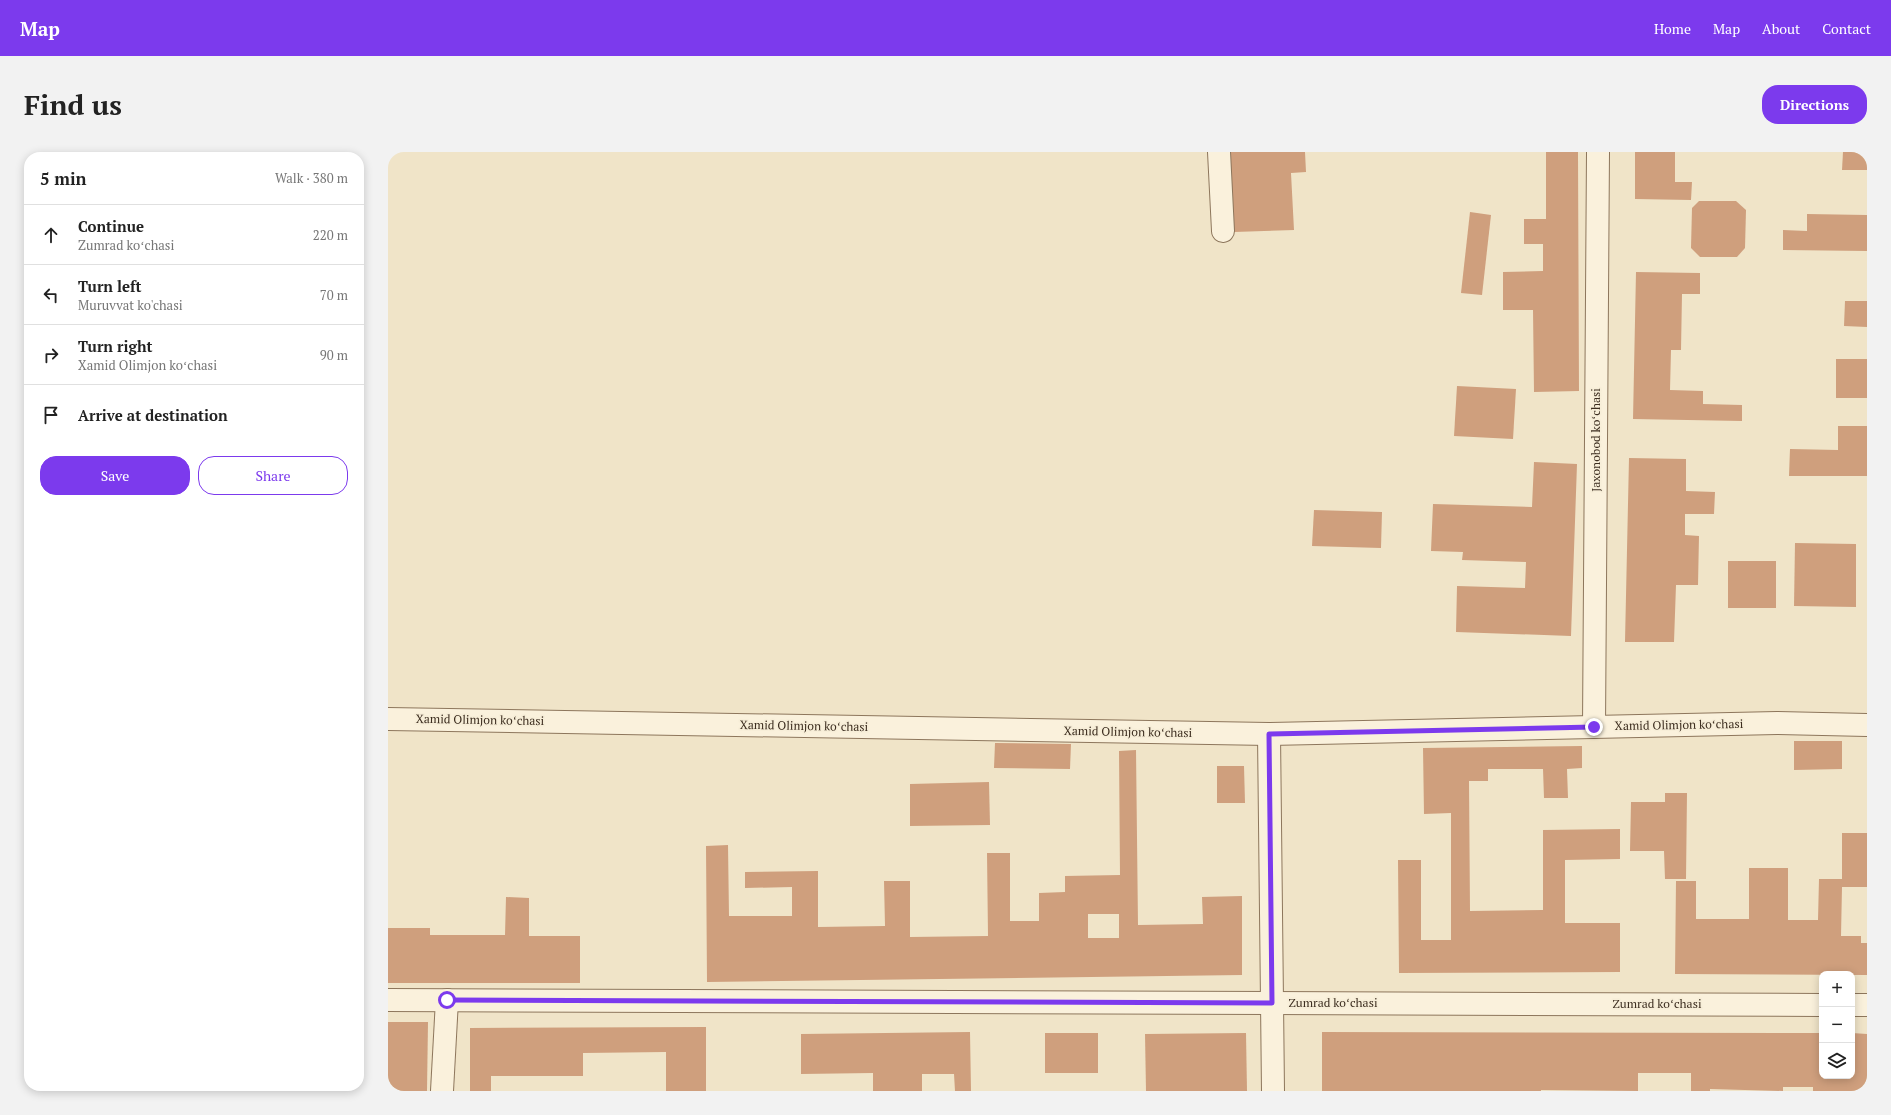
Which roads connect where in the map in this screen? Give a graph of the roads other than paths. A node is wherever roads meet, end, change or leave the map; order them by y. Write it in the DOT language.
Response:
graph roads {
  1 [pos="1219,152"];
  2 [pos="1598,152"];
  3 [pos="1223,231"];
  4 [pos="388,719"];
  5 [pos="1867,725"];
  6 [pos="1594,727"];
  7 [pos="1269,734"];
  8 [pos="388,1000"];
  9 [pos="447,1000"];
  10 [pos="1272,1003"];
  11 [pos="1819,1005"];
  12 [pos="1855,1005"];
  13 [pos="1867,1005"];
  14 [pos="442,1091"];
  15 [pos="1273,1091"];
  1 -- 3 [label="street"];
  2 -- 6 [label="street, Jaxonobod koʻchasi"];
  4 -- 7 [label="street, Xamid Olimjon koʻchasi"];
  5 -- 6 [label="street, Xamid Olimjon koʻchasi"];
  6 -- 7 [label="street, Xamid Olimjon koʻchasi"];
  7 -- 10 [label="street"];
  8 -- 9 [label="street, Zumrad koʻchasi"];
  9 -- 10 [label="street, Zumrad koʻchasi"];
  9 -- 14 [label="street"];
  10 -- 11 [label="street, Zumrad koʻchasi"];
  10 -- 15 [label="street"];
  12 -- 13 [label="street"];
}
